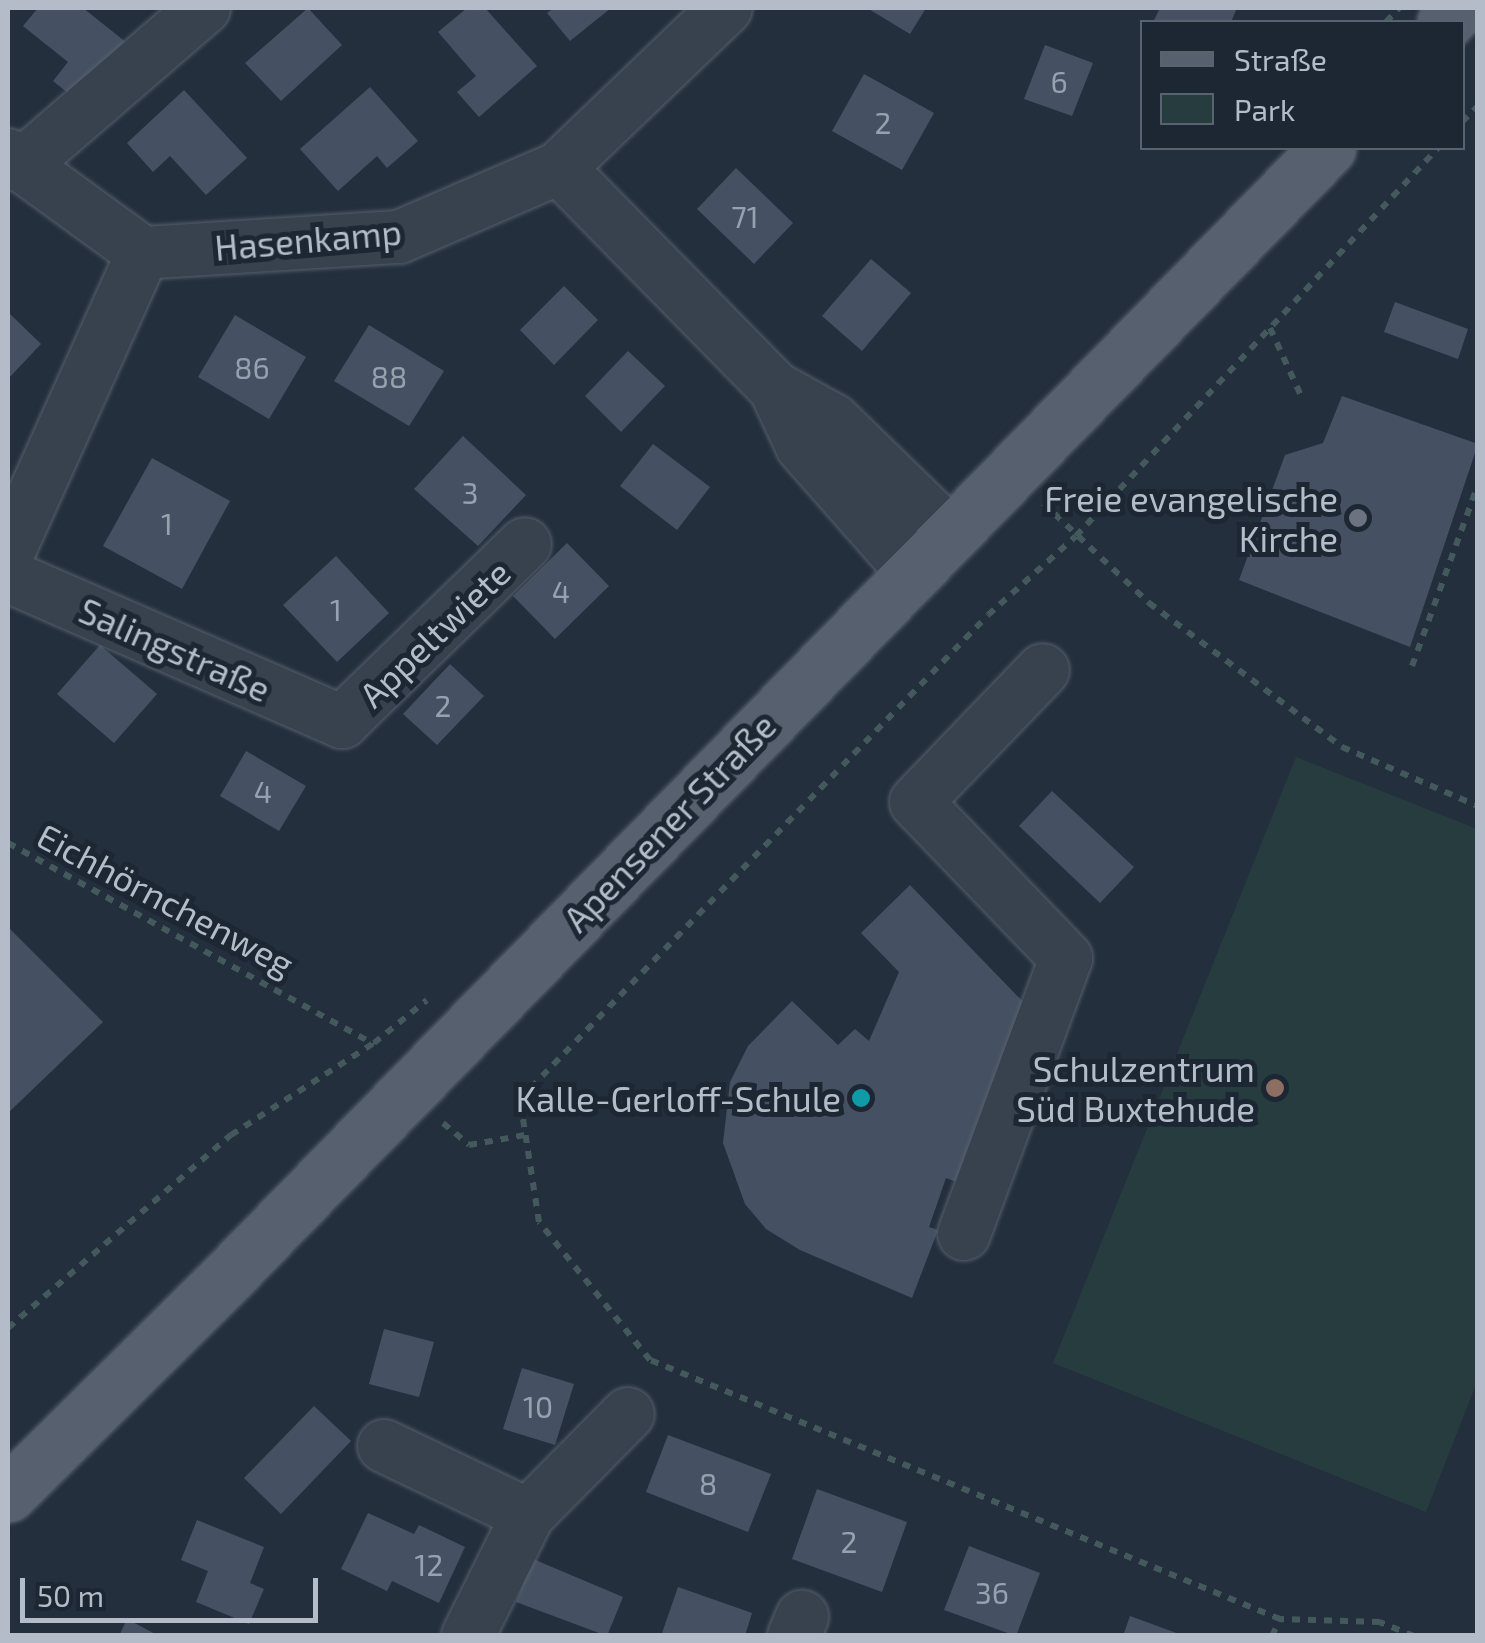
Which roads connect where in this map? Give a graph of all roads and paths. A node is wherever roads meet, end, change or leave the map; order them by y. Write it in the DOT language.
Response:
graph roads {
  1 [pos="204,8"];
  2 [pos="726,8"];
  3 [pos="1326,150"];
  4 [pos="1436,150"];
  5 [pos="14,160"];
  6 [pos="559,168"];
  7 [pos="143,253"];
  8 [pos="1270,328"];
  9 [pos="1303,400"];
  10 [pos="1012,474"];
  11 [pos="1478,486"];
  12 [pos="1076,536"];
  13 [pos="525,544"];
  14 [pos="931,552"];
  15 [pos="8,554"];
  16 [pos="8,576"];
  17 [pos="1412,666"];
  18 [pos="1044,670"];
  19 [pos="342,722"];
  20 [pos="1478,806"];
  21 [pos="8,842"];
  22 [pos="431,996"];
  23 [pos="351,1030"];
  24 [pos="419,1081"];
  25 [pos="525,1136"];
  26 [pos="964,1234"];
  27 [pos="8,1328"];
  28 [pos="628,1414"];
  29 [pos="384,1446"];
  30 [pos="8,1494"];
  31 [pos="528,1515"];
  32 [pos="1280,1619"];
  33 [pos="468,1636"];
  34 [pos="1272,1636"];
  35 [pos="1414,1636"];
  1 -- 5 [label="street"];
  2 -- 6 [label="street"];
  3 -- 10 [label="main road, Apensener Straße"];
  4 -- 8 [label="path"];
  5 -- 7 [label="street"];
  6 -- 7 [label="street, Hasenkamp"];
  6 -- 14 [label="street"];
  7 -- 15 [label="street"];
  8 -- 9 [label="path"];
  8 -- 12 [label="path"];
  10 -- 12 [label="path"];
  10 -- 14 [label="main road, Apensener Straße"];
  11 -- 17 [label="path"];
  12 -- 20 [label="path"];
  12 -- 25 [label="path"];
  13 -- 19 [label="street, Appeltwiete"];
  14 -- 24 [label="main road, Apensener Straße"];
  16 -- 19 [label="street, Salingstraße"];
  18 -- 26 [label="street"];
  21 -- 23 [label="path, Eichhörnchenweg"];
  22 -- 27 [label="path"];
  24 -- 25 [label="path"];
  24 -- 30 [label="main road, Apensener Straße"];
  25 -- 32 [label="path"];
  28 -- 31 [label="street"];
  29 -- 31 [label="street"];
  31 -- 33 [label="street"];
  32 -- 34 [label="path"];
  32 -- 35 [label="path"];
}
